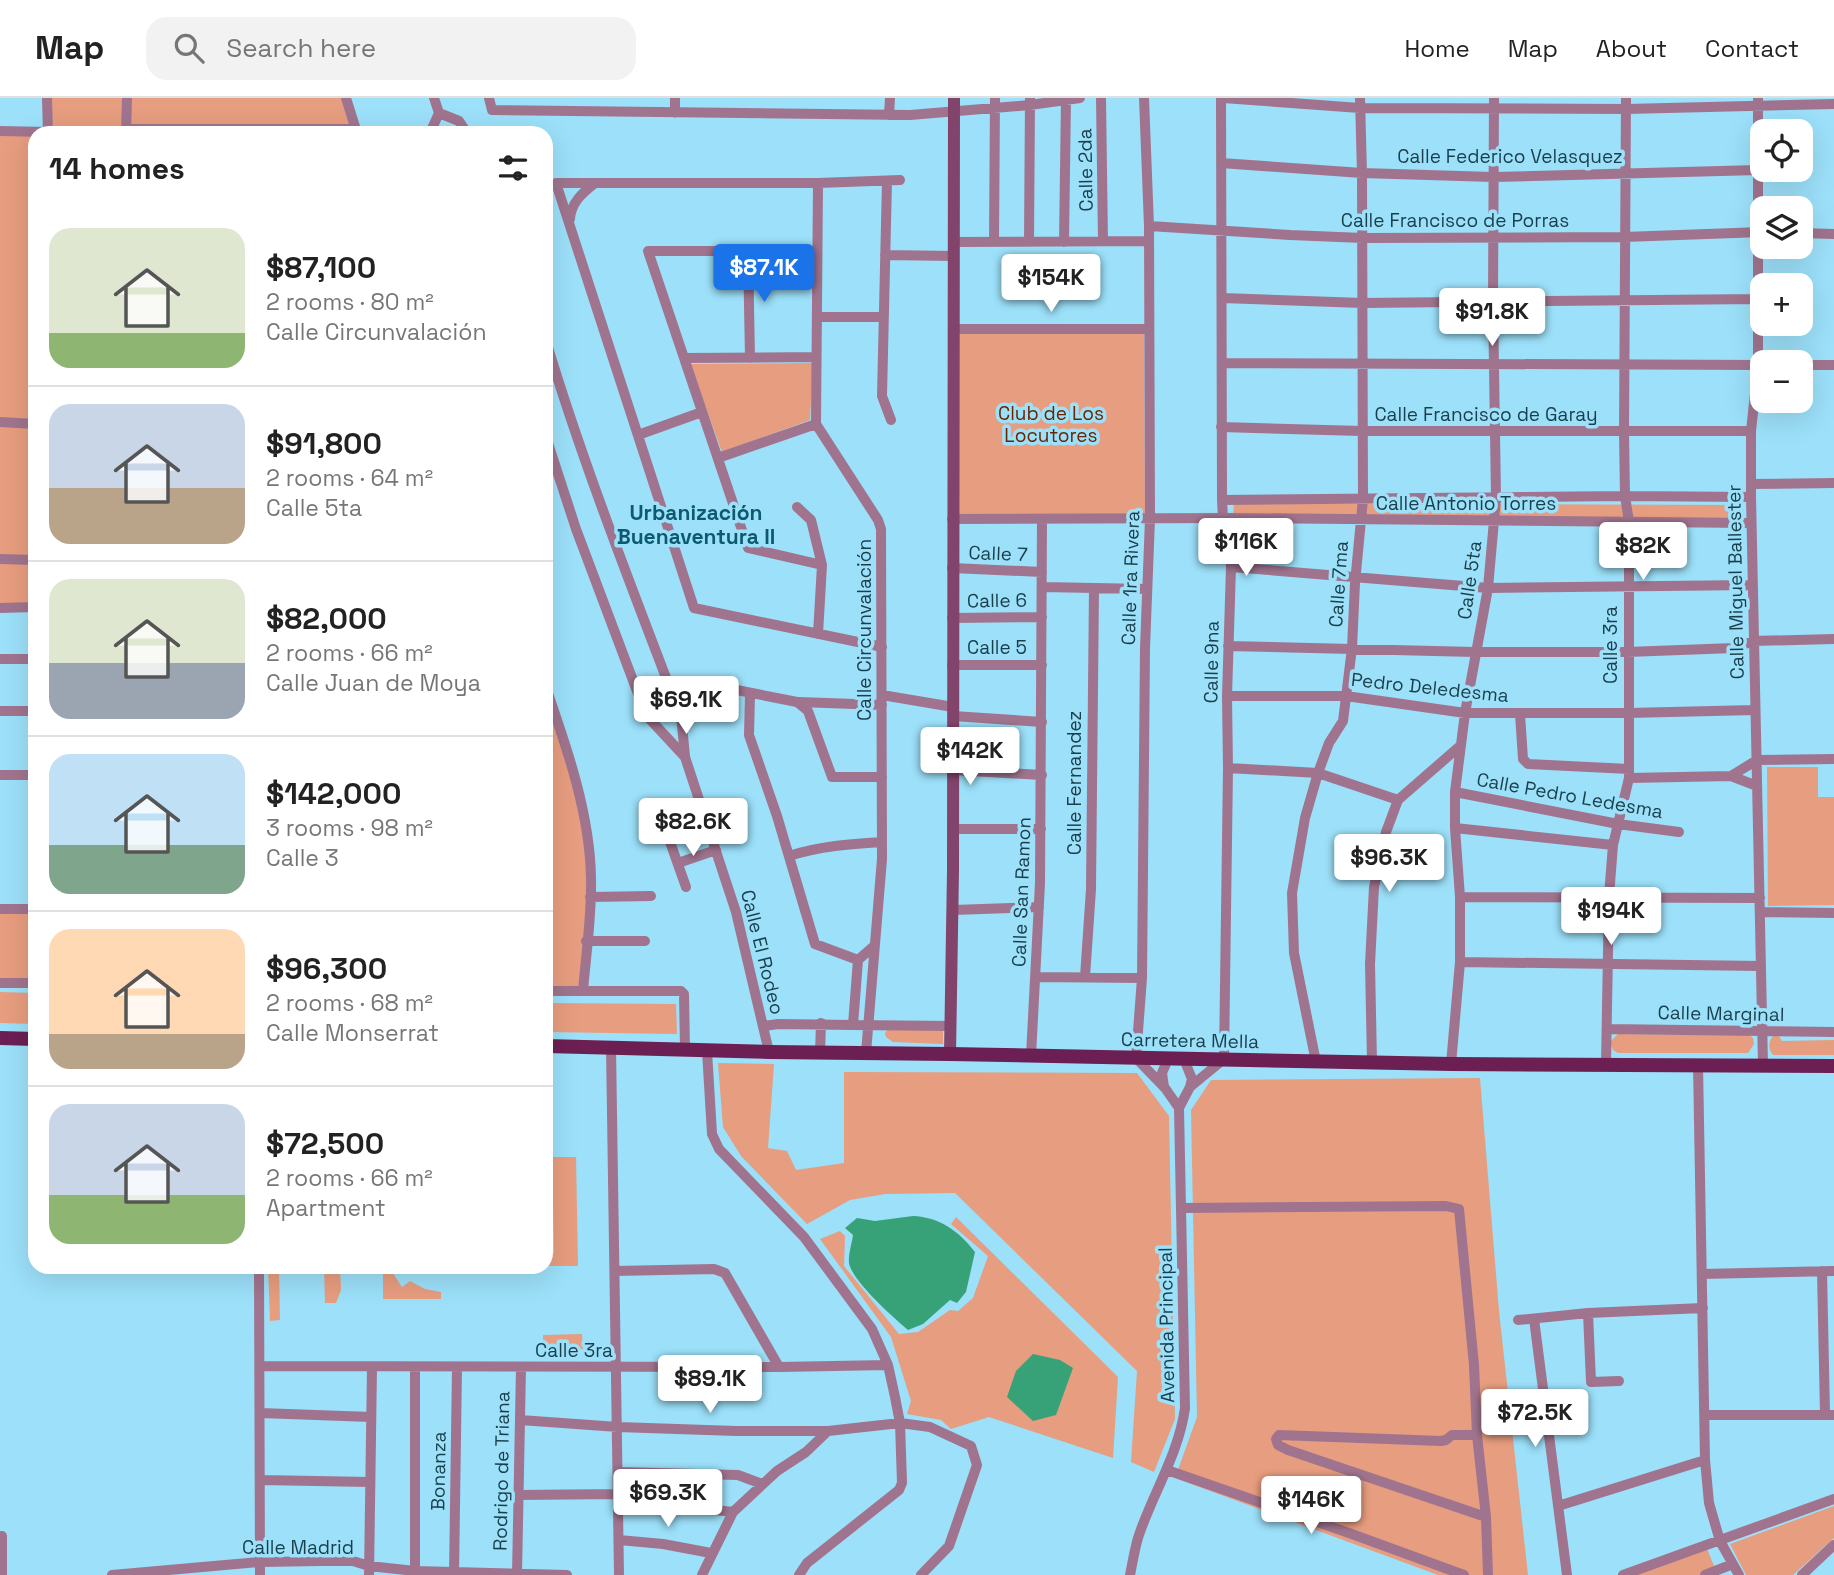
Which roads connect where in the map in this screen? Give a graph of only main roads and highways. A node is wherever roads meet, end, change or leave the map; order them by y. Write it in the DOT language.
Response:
graph roads {
  1 [pos="0,1038"];
  2 [pos="28,1039"];
  3 [pos="553,1046"];
  4 [pos="1834,1066"];
  1 -- 2 [label="main road"];
  3 -- 4 [label="main road, Carretera Mella"];
}
